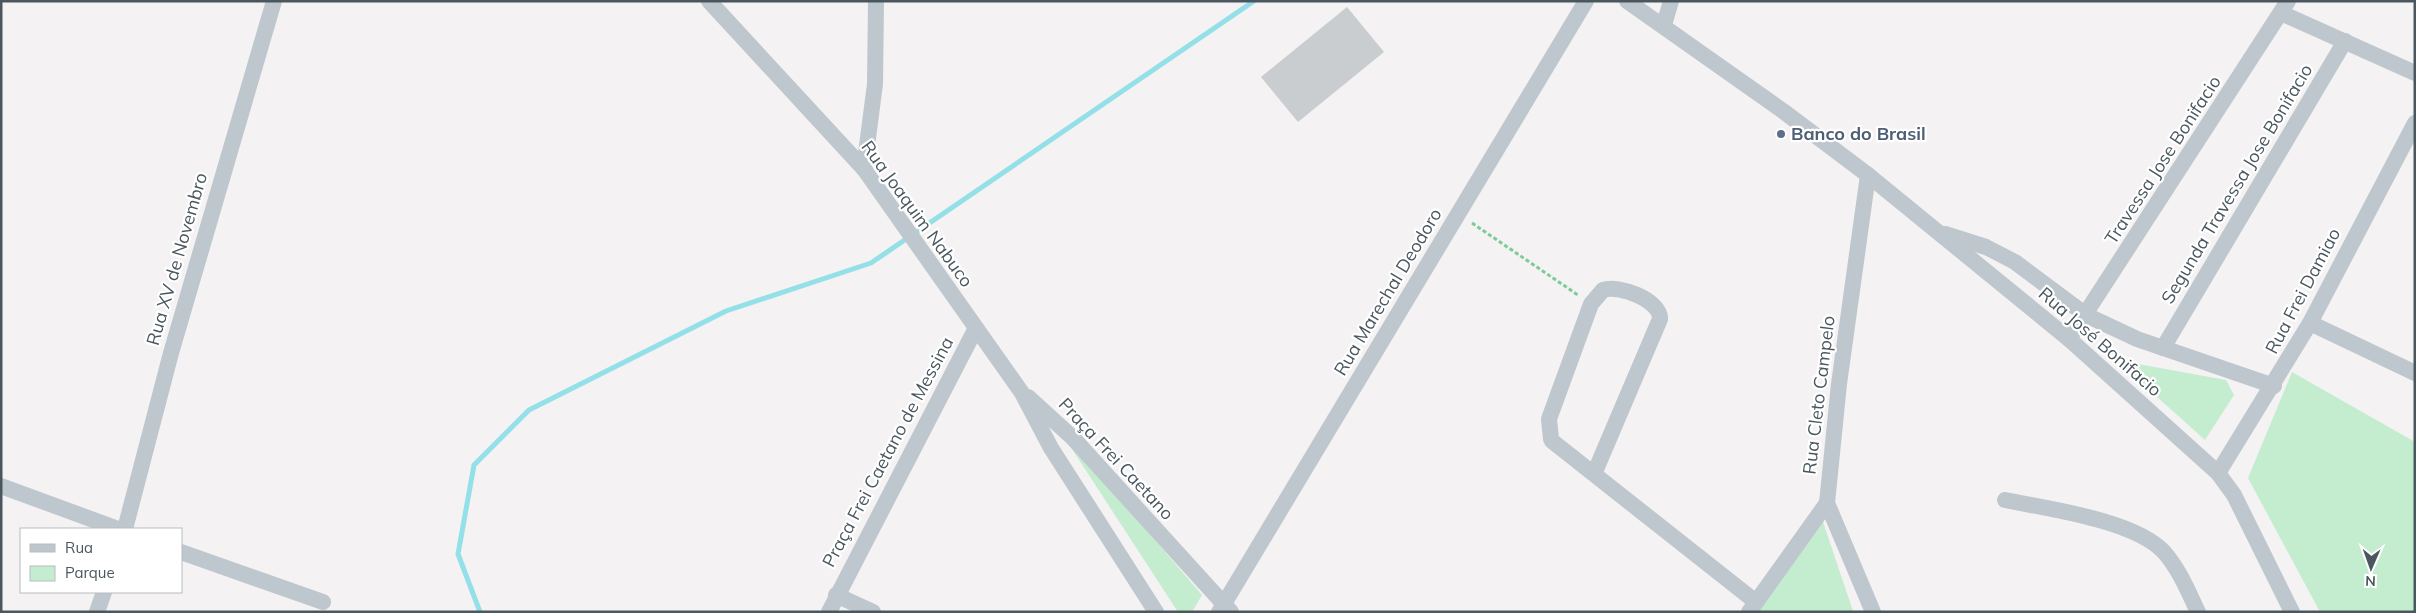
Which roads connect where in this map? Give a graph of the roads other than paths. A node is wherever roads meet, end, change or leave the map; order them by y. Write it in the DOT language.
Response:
graph roads {
  1 [pos="274,1"];
  2 [pos="709,1"];
  3 [pos="876,1"];
  4 [pos="1586,1"];
  5 [pos="1627,1"];
  6 [pos="1671,1"];
  7 [pos="2284,7"];
  8 [pos="1664,25"];
  9 [pos="2345,41"];
  10 [pos="2415,73"];
  11 [pos="2415,123"];
  12 [pos="864,169"];
  13 [pos="1868,175"];
  14 [pos="1938,232"];
  15 [pos="2086,315"];
  16 [pos="2310,323"];
  17 [pos="976,328"];
  18 [pos="2069,339"];
  19 [pos="2164,348"];
  20 [pos="2415,373"];
  21 [pos="2274,386"];
  22 [pos="1022,393"];
  23 [pos="2218,473"];
  24 [pos="1594,474"];
  25 [pos="1,486"];
  26 [pos="2006,500"];
  27 [pos="1827,503"];
  28 [pos="115,528"];
  29 [pos="125,528"];
  30 [pos="182,552"];
  31 [pos="104,593"];
  32 [pos="836,595"];
  33 [pos="323,602"];
  34 [pos="1752,607"];
  35 [pos="1225,609"];
  36 [pos="98,612"];
  37 [pos="829,612"];
  38 [pos="873,612"];
  39 [pos="1156,612"];
  40 [pos="1873,612"];
  41 [pos="2198,612"];
  42 [pos="2292,612"];
  1 -- 29 [label="street, Rua XV de Novembro"];
  2 -- 12 [label="street, Rua Joaquim Nabuco"];
  3 -- 12 [label="street"];
  4 -- 35 [label="street, Rua Marechal Deodoro"];
  5 -- 8 [label="street, Rua José Bonifacio"];
  6 -- 8 [label="street"];
  7 -- 9 [label="street"];
  7 -- 15 [label="street, Travessa Jose Bonifacio"];
  8 -- 13 [label="street, Rua José Bonifacio"];
  9 -- 10 [label="street"];
  9 -- 19 [label="street, Segunda Travessa Jose Bonifacio"];
  11 -- 16 [label="street, Rua Frei Damiao"];
  12 -- 17 [label="street, Rua Joaquim Nabuco"];
  13 -- 14 [label="street, Rua José Bonifacio"];
  13 -- 27 [label="street, Rua Cleto Campelo"];
  14 -- 15 [label="street, Rua José Bonifacio"];
  14 -- 18 [label="street, Rua José Bonifacio"];
  15 -- 18 [label="street, Travessa Jose Bonifacio"];
  15 -- 19 [label="street, Rua José Bonifacio"];
  16 -- 20 [label="street"];
  16 -- 21 [label="street, Rua Frei Damiao"];
  17 -- 22 [label="street, Rua Joaquim Nabuco"];
  17 -- 32 [label="street, Praça Frei Caetano de Messina"];
  18 -- 23 [label="street, Rua José Bonifacio"];
  19 -- 21 [label="street, Rua José Bonifacio"];
  21 -- 23 [label="street, Rua Frei Damiao"];
  22 -- 35 [label="street, Praça Frei Caetano"];
  22 -- 39 [label="street, Praça Frei Caetano"];
  23 -- 42 [label="street, Rua José Bonifacio"];
  24 -- 24 [label="street"];
  24 -- 34 [label="street"];
  25 -- 28 [label="street"];
  26 -- 41 [label="street"];
  27 -- 34 [label="street"];
  27 -- 40 [label="street, Rua Cleto Campelo"];
  30 -- 33 [label="street"];
  31 -- 36 [label="street"];
  32 -- 37 [label="street, Praça Frei Caetano de Messina"];
  32 -- 38 [label="street, Praça Frei Caetano de Messina"];
}
